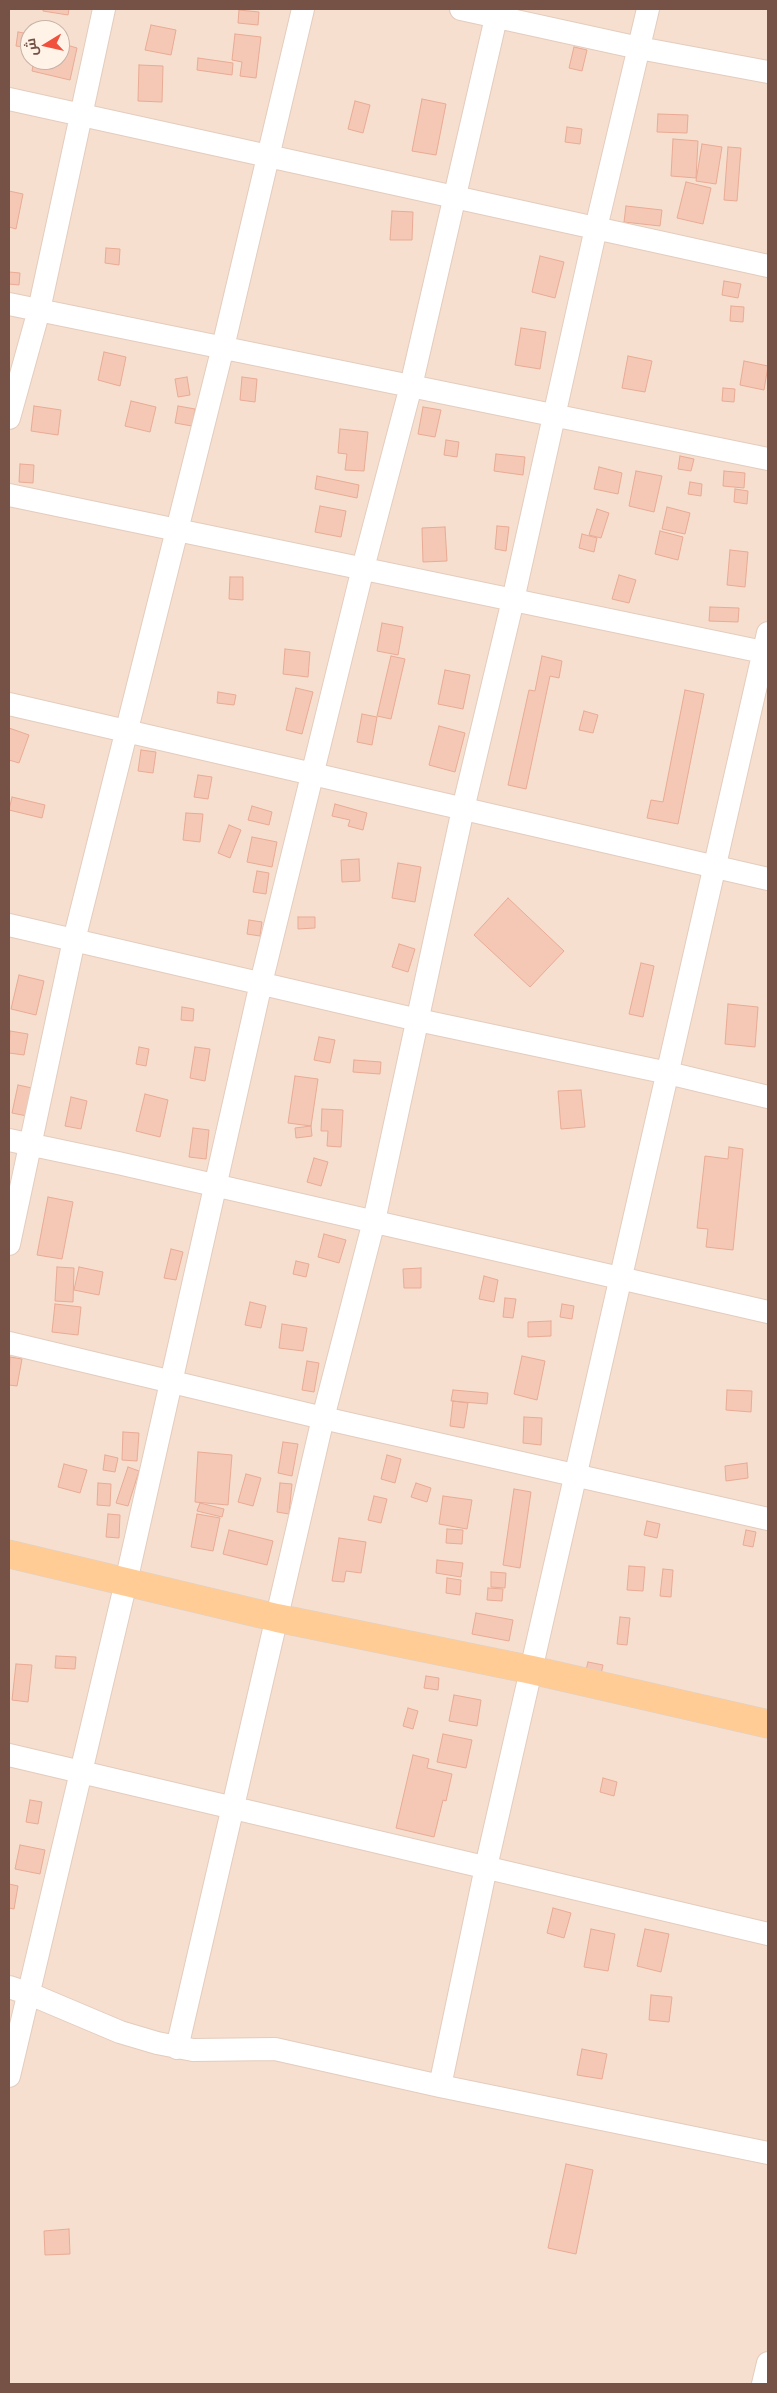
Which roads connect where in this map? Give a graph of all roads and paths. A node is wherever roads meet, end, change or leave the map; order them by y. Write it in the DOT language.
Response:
graph roads {
  1 [pos="104,9"];
  2 [pos="303,9"];
  3 [pos="462,9"];
  4 [pos="648,9"];
  5 [pos="497,12"];
  6 [pos="639,48"];
  7 [pos="768,72"];
  8 [pos="9,99"];
  9 [pos="82,116"];
  10 [pos="269,156"];
  11 [pos="454,197"];
  12 [pos="596,228"];
  13 [pos="768,266"];
  14 [pos="9,304"];
  15 [pos="39,310"];
  16 [pos="223,347"];
  17 [pos="411,386"];
  18 [pos="553,415"];
  19 [pos="9,418"];
  20 [pos="768,459"];
  21 [pos="9,495"];
  22 [pos="178,530"];
  23 [pos="363,568"];
  24 [pos="513,600"];
  25 [pos="767,646"];
  26 [pos="9,704"];
  27 [pos="128,731"];
  28 [pos="313,774"];
  29 [pos="463,809"];
  30 [pos="715,866"];
  31 [pos="768,879"];
  32 [pos="9,925"];
  33 [pos="74,940"];
  34 [pos="261,984"];
  35 [pos="418,1020"];
  36 [pos="668,1073"];
  37 [pos="768,1097"];
  38 [pos="19,1142"];
  39 [pos="214,1185"];
  40 [pos="374,1221"];
  41 [pos="9,1244"];
  42 [pos="622,1278"];
  43 [pos="768,1312"];
  44 [pos="9,1343"];
  45 [pos="170,1381"];
  46 [pos="323,1418"];
  47 [pos="576,1475"];
  48 [pos="768,1519"];
  49 [pos="9,1554"];
  50 [pos="126,1582"];
  51 [pos="277,1618"];
  52 [pos="532,1670"];
  53 [pos="768,1724"];
  54 [pos="9,1755"];
  55 [pos="81,1772"];
  56 [pos="232,1808"];
  57 [pos="486,1867"];
  58 [pos="768,1934"];
  59 [pos="19,1990"];
  60 [pos="177,2048"];
  61 [pos="9,2076"];
  62 [pos="440,2086"];
  63 [pos="768,2153"];
  1 -- 9 [label="street"];
  2 -- 10 [label="street"];
  3 -- 5 [label="street"];
  4 -- 6 [label="street"];
  5 -- 6 [label="street"];
  5 -- 11 [label="street"];
  6 -- 7 [label="street"];
  6 -- 12 [label="street"];
  8 -- 9 [label="street"];
  9 -- 10 [label="street"];
  9 -- 15 [label="street"];
  10 -- 11 [label="street"];
  10 -- 16 [label="street"];
  11 -- 12 [label="street"];
  11 -- 17 [label="street"];
  12 -- 13 [label="street"];
  12 -- 18 [label="street"];
  14 -- 15 [label="street"];
  15 -- 16 [label="street"];
  15 -- 19 [label="street"];
  16 -- 17 [label="street"];
  16 -- 22 [label="street"];
  17 -- 18 [label="street"];
  17 -- 23 [label="street"];
  18 -- 20 [label="street"];
  18 -- 24 [label="street"];
  21 -- 22 [label="street"];
  22 -- 23 [label="street"];
  22 -- 27 [label="street"];
  23 -- 24 [label="street"];
  23 -- 28 [label="street"];
  24 -- 25 [label="street"];
  24 -- 29 [label="street"];
  25 -- 30 [label="street"];
  26 -- 27 [label="street"];
  27 -- 28 [label="street"];
  27 -- 33 [label="street"];
  28 -- 29 [label="street"];
  28 -- 34 [label="street"];
  29 -- 30 [label="street"];
  29 -- 35 [label="street"];
  30 -- 31 [label="street"];
  30 -- 36 [label="street"];
  32 -- 33 [label="street"];
  33 -- 34 [label="street"];
  33 -- 38 [label="street"];
  34 -- 35 [label="street"];
  34 -- 39 [label="street"];
  35 -- 36 [label="street"];
  35 -- 40 [label="street"];
  36 -- 37 [label="street"];
  36 -- 42 [label="street"];
  38 -- 39 [label="street"];
  38 -- 41 [label="street"];
  39 -- 40 [label="street"];
  39 -- 45 [label="street"];
  40 -- 42 [label="street"];
  40 -- 46 [label="street"];
  42 -- 43 [label="street"];
  42 -- 47 [label="street"];
  44 -- 45 [label="street"];
  45 -- 46 [label="street"];
  45 -- 50 [label="street"];
  46 -- 47 [label="street"];
  46 -- 51 [label="street"];
  47 -- 48 [label="street"];
  47 -- 52 [label="street"];
  49 -- 50 [label="main road"];
  50 -- 51 [label="main road"];
  50 -- 55 [label="street"];
  51 -- 52 [label="main road"];
  51 -- 56 [label="street"];
  52 -- 53 [label="main road"];
  52 -- 57 [label="street"];
  54 -- 55 [label="street"];
  55 -- 56 [label="street"];
  55 -- 59 [label="street"];
  56 -- 57 [label="street"];
  56 -- 60 [label="street"];
  57 -- 58 [label="street"];
  57 -- 62 [label="street"];
  59 -- 60 [label="street"];
  59 -- 61 [label="street"];
  60 -- 62 [label="street"];
  62 -- 63 [label="street"];
}
